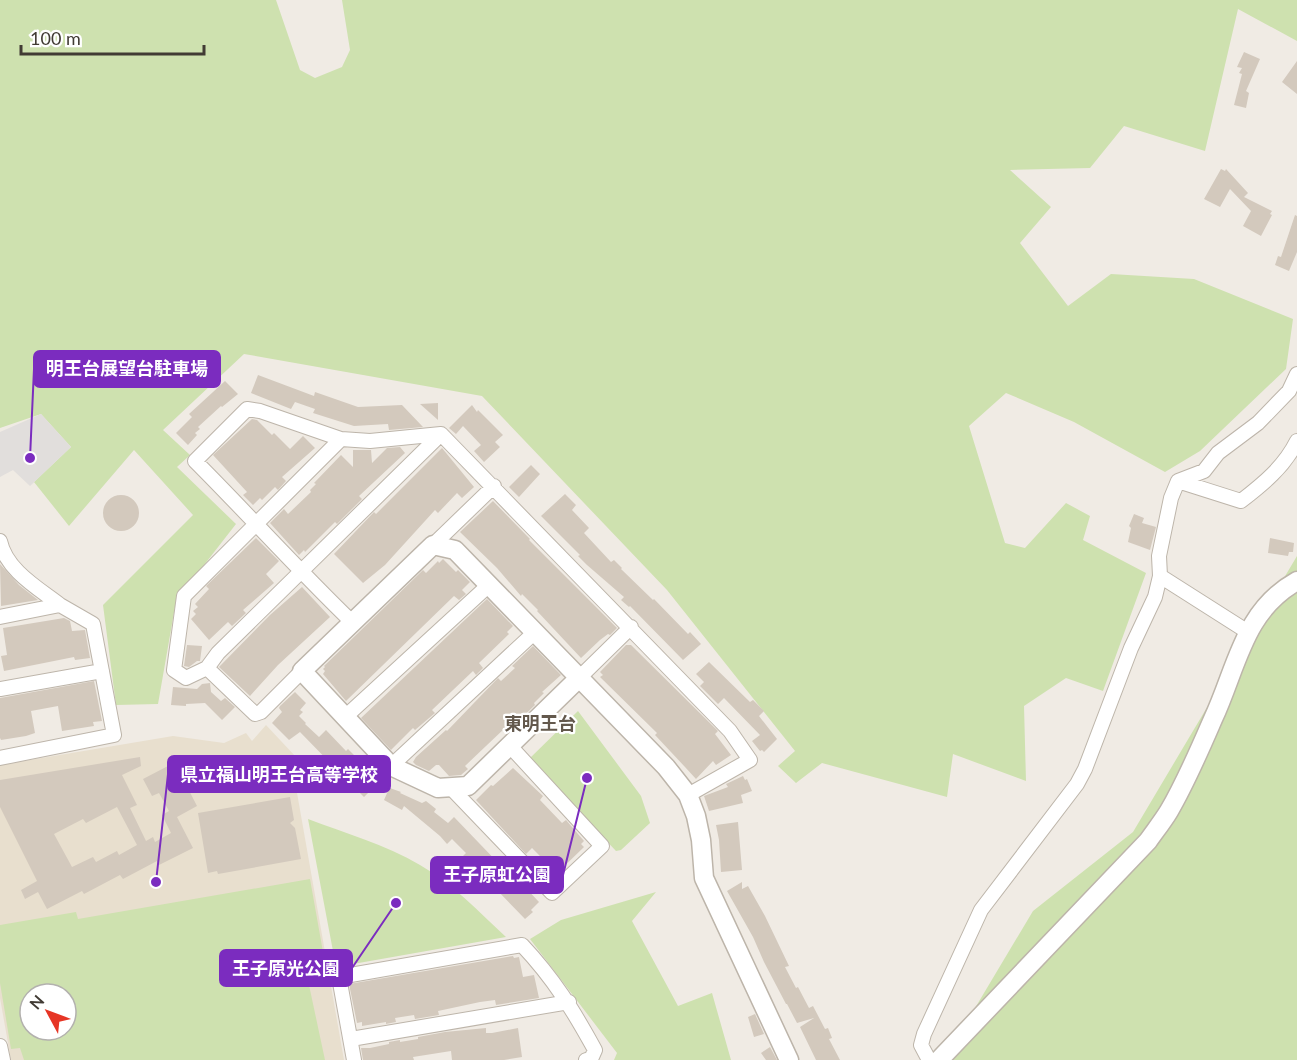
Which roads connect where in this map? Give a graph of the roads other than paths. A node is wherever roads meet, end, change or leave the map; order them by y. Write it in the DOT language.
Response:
graph roads {
  1 [pos="1297,374"];
  2 [pos="441,434"];
  3 [pos="341,439"];
  4 [pos="1297,441"];
  5 [pos="1178,481"];
  6 [pos="494,486"];
  7 [pos="257,524"];
  8 [pos="433,545"];
  9 [pos="0,546"];
  10 [pos="300,571"];
  11 [pos="1160,576"];
  12 [pos="1297,581"];
  13 [pos="490,584"];
  14 [pos="60,605"];
  15 [pos="0,617"];
  16 [pos="352,622"];
  17 [pos="631,627"];
  18 [pos="536,632"];
  19 [pos="1248,632"];
  20 [pos="207,668"];
  21 [pos="102,671"];
  22 [pos="302,671"];
  23 [pos="579,678"];
  24 [pos="0,689"];
  25 [pos="345,718"];
  26 [pos="510,746"];
  27 [pos="0,758"];
  28 [pos="391,766"];
  29 [pos="451,788"];
  30 [pos="688,795"];
  31 [pos="569,1002"];
  32 [pos="351,1039"];
  33 [pos="0,1046"];
  34 [pos="3,1060"];
  35 [pos="354,1060"];
  36 [pos="586,1060"];
  37 [pos="789,1060"];
  38 [pos="928,1060"];
  39 [pos="939,1060"];
  1 -- 5 [label="street"];
  2 -- 3 [label="street"];
  2 -- 6 [label="street"];
  2 -- 10 [label="street"];
  3 -- 7 [label="street"];
  3 -- 7 [label="street"];
  4 -- 5 [label="street"];
  5 -- 11 [label="street"];
  6 -- 8 [label="street"];
  6 -- 17 [label="street"];
  7 -- 10 [label="street"];
  7 -- 20 [label="street"];
  8 -- 13 [label="street"];
  8 -- 16 [label="street"];
  9 -- 14 [label="street"];
  10 -- 16 [label="street"];
  10 -- 20 [label="street"];
  11 -- 19 [label="street"];
  11 -- 38 [label="street"];
  12 -- 19 [label="street"];
  13 -- 18 [label="street"];
  13 -- 25 [label="street"];
  14 -- 15 [label="street"];
  14 -- 21 [label="street"];
  16 -- 22 [label="street"];
  17 -- 23 [label="street"];
  17 -- 30 [label="street"];
  18 -- 23 [label="street"];
  18 -- 28 [label="street"];
  19 -- 39 [label="street"];
  20 -- 22 [label="street"];
  21 -- 24 [label="street"];
  21 -- 27 [label="street"];
  22 -- 25 [label="street"];
  23 -- 26 [label="street"];
  23 -- 30 [label="street"];
  25 -- 28 [label="street"];
  26 -- 29 [label="street"];
  26 -- 29 [label="street"];
  28 -- 29 [label="street"];
  30 -- 37 [label="street"];
  31 -- 32 [label="street"];
  31 -- 32 [label="street"];
  31 -- 36 [label="street"];
  32 -- 35 [label="street"];
  33 -- 34 [label="street"];
}
